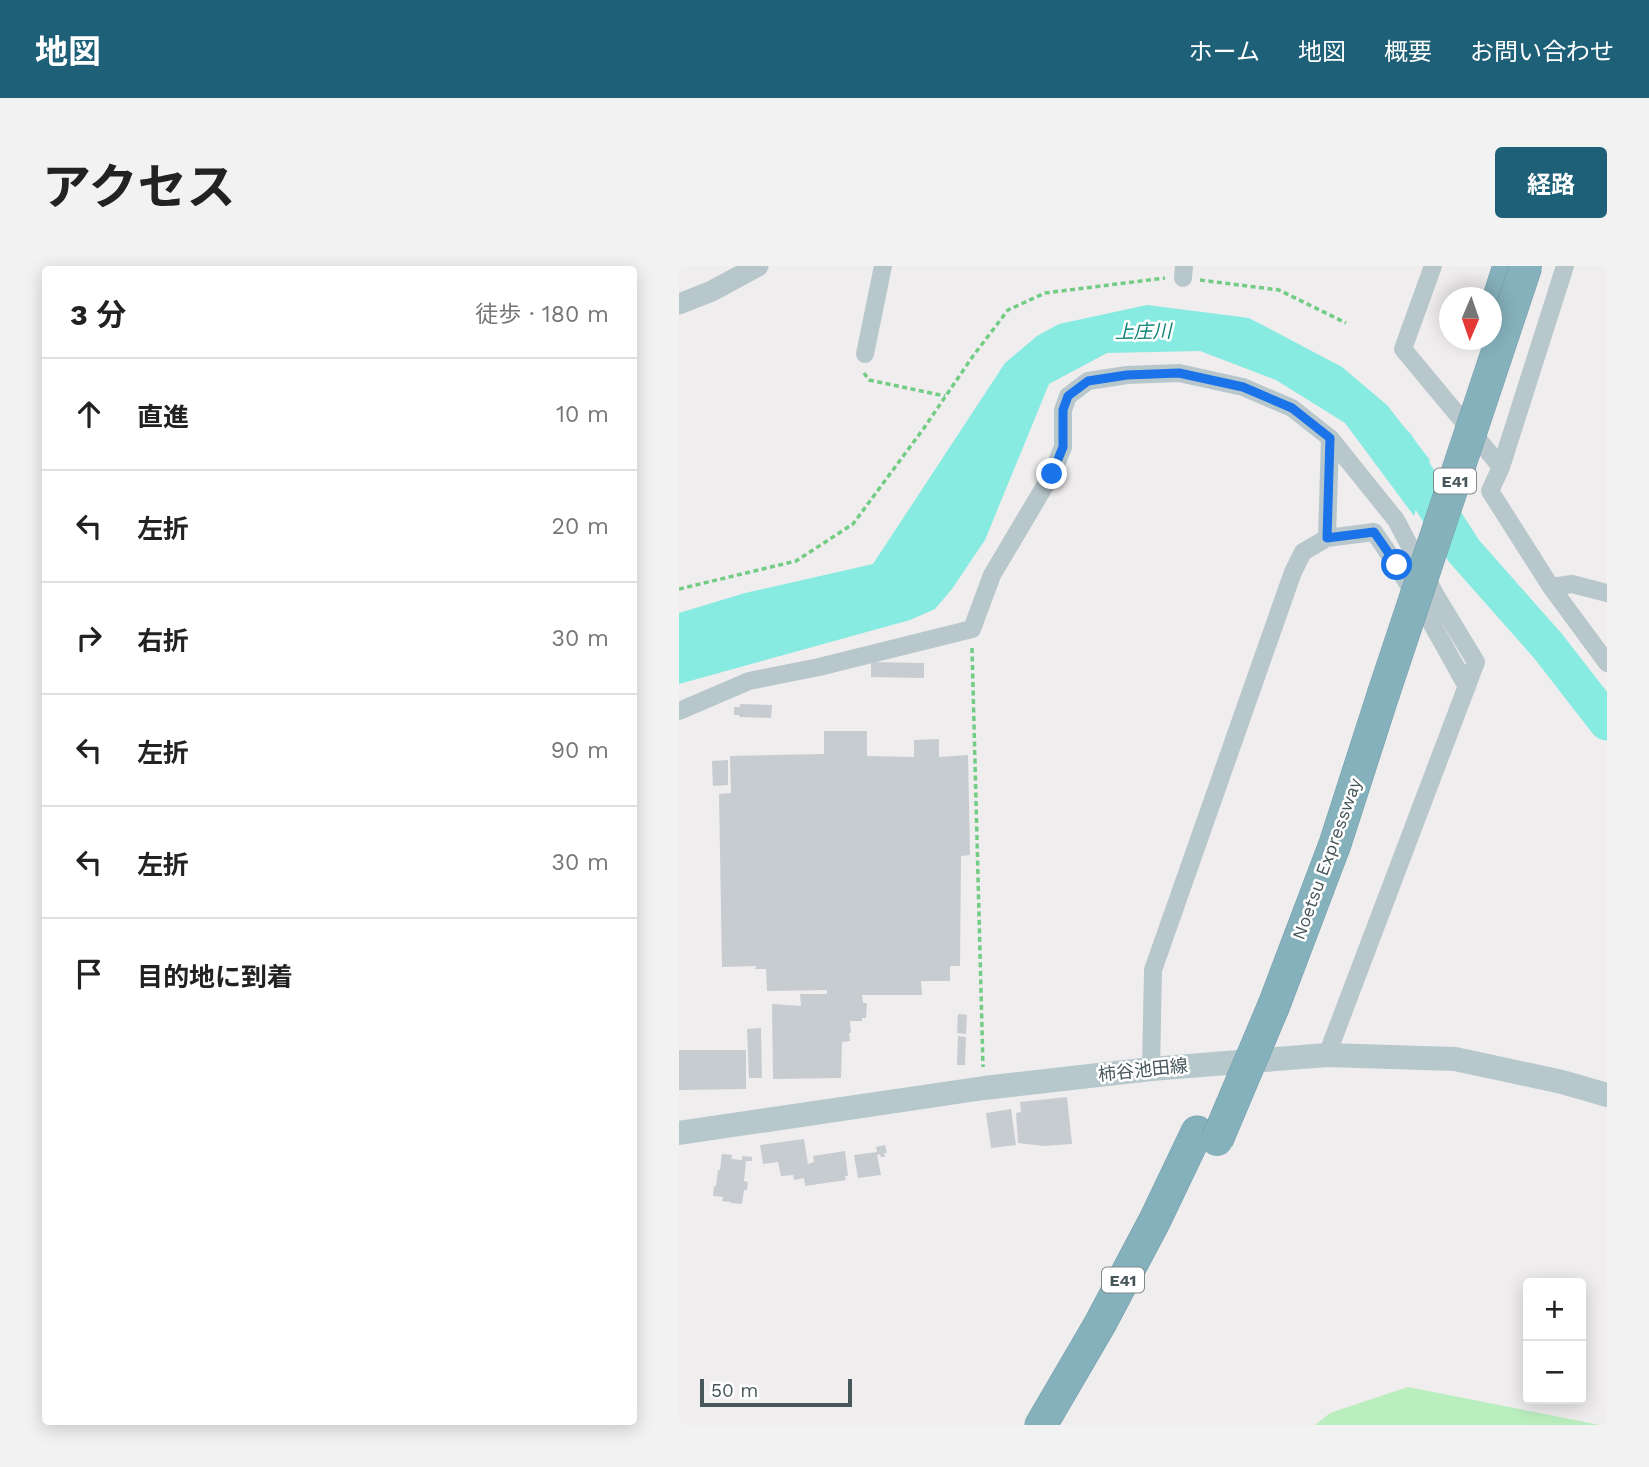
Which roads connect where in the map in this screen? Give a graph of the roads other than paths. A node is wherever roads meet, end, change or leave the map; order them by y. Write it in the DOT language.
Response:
graph roads {
  1 [pos="758,266"];
  2 [pos="883,266"];
  3 [pos="1433,266"];
  4 [pos="1509,266"];
  5 [pos="1526,266"];
  6 [pos="1565,266"];
  7 [pos="1502,288"];
  8 [pos="679,304"];
  9 [pos="1482,350"];
  10 [pos="865,354"];
  11 [pos="1330,438"];
  12 [pos="1501,467"];
  13 [pos="1327,538"];
  14 [pos="1551,587"];
  15 [pos="1607,593"];
  16 [pos="1607,663"];
  17 [pos="1467,687"];
  18 [pos="1375,693"];
  19 [pos="679,711"];
  20 [pos="1327,1055"];
  21 [pos="1151,1069"];
  22 [pos="1607,1095"];
  23 [pos="679,1133"];
  24 [pos="1207,1136"];
  25 [pos="1041,1425"];
  26 [pos="1065,1425"];
  1 -- 8 [label="street"];
  2 -- 10 [label="street"];
  3 -- 12 [label="street"];
  4 -- 7 [label="highway"];
  5 -- 18 [label="highway, Noetsu Expressway / E41, bridge"];
  6 -- 12 [label="street"];
  9 -- 18 [label="highway, Noetsu Expressway / E41"];
  11 -- 13 [label="street"];
  11 -- 17 [label="street"];
  11 -- 19 [label="street"];
  12 -- 14 [label="street"];
  13 -- 17 [label="street"];
  13 -- 21 [label="street"];
  14 -- 15 [label="street"];
  14 -- 16 [label="street"];
  17 -- 20 [label="street"];
  18 -- 24 [label="highway, Noetsu Expressway / E41"];
  20 -- 21 [label="main road, 柿谷池田線"];
  20 -- 22 [label="main road, 柿谷池田線"];
  21 -- 23 [label="main road, 柿谷池田線"];
  24 -- 25 [label="highway, Noetsu Expressway / E41"];
  24 -- 26 [label="highway, Noetsu Expressway / E41"];
}
